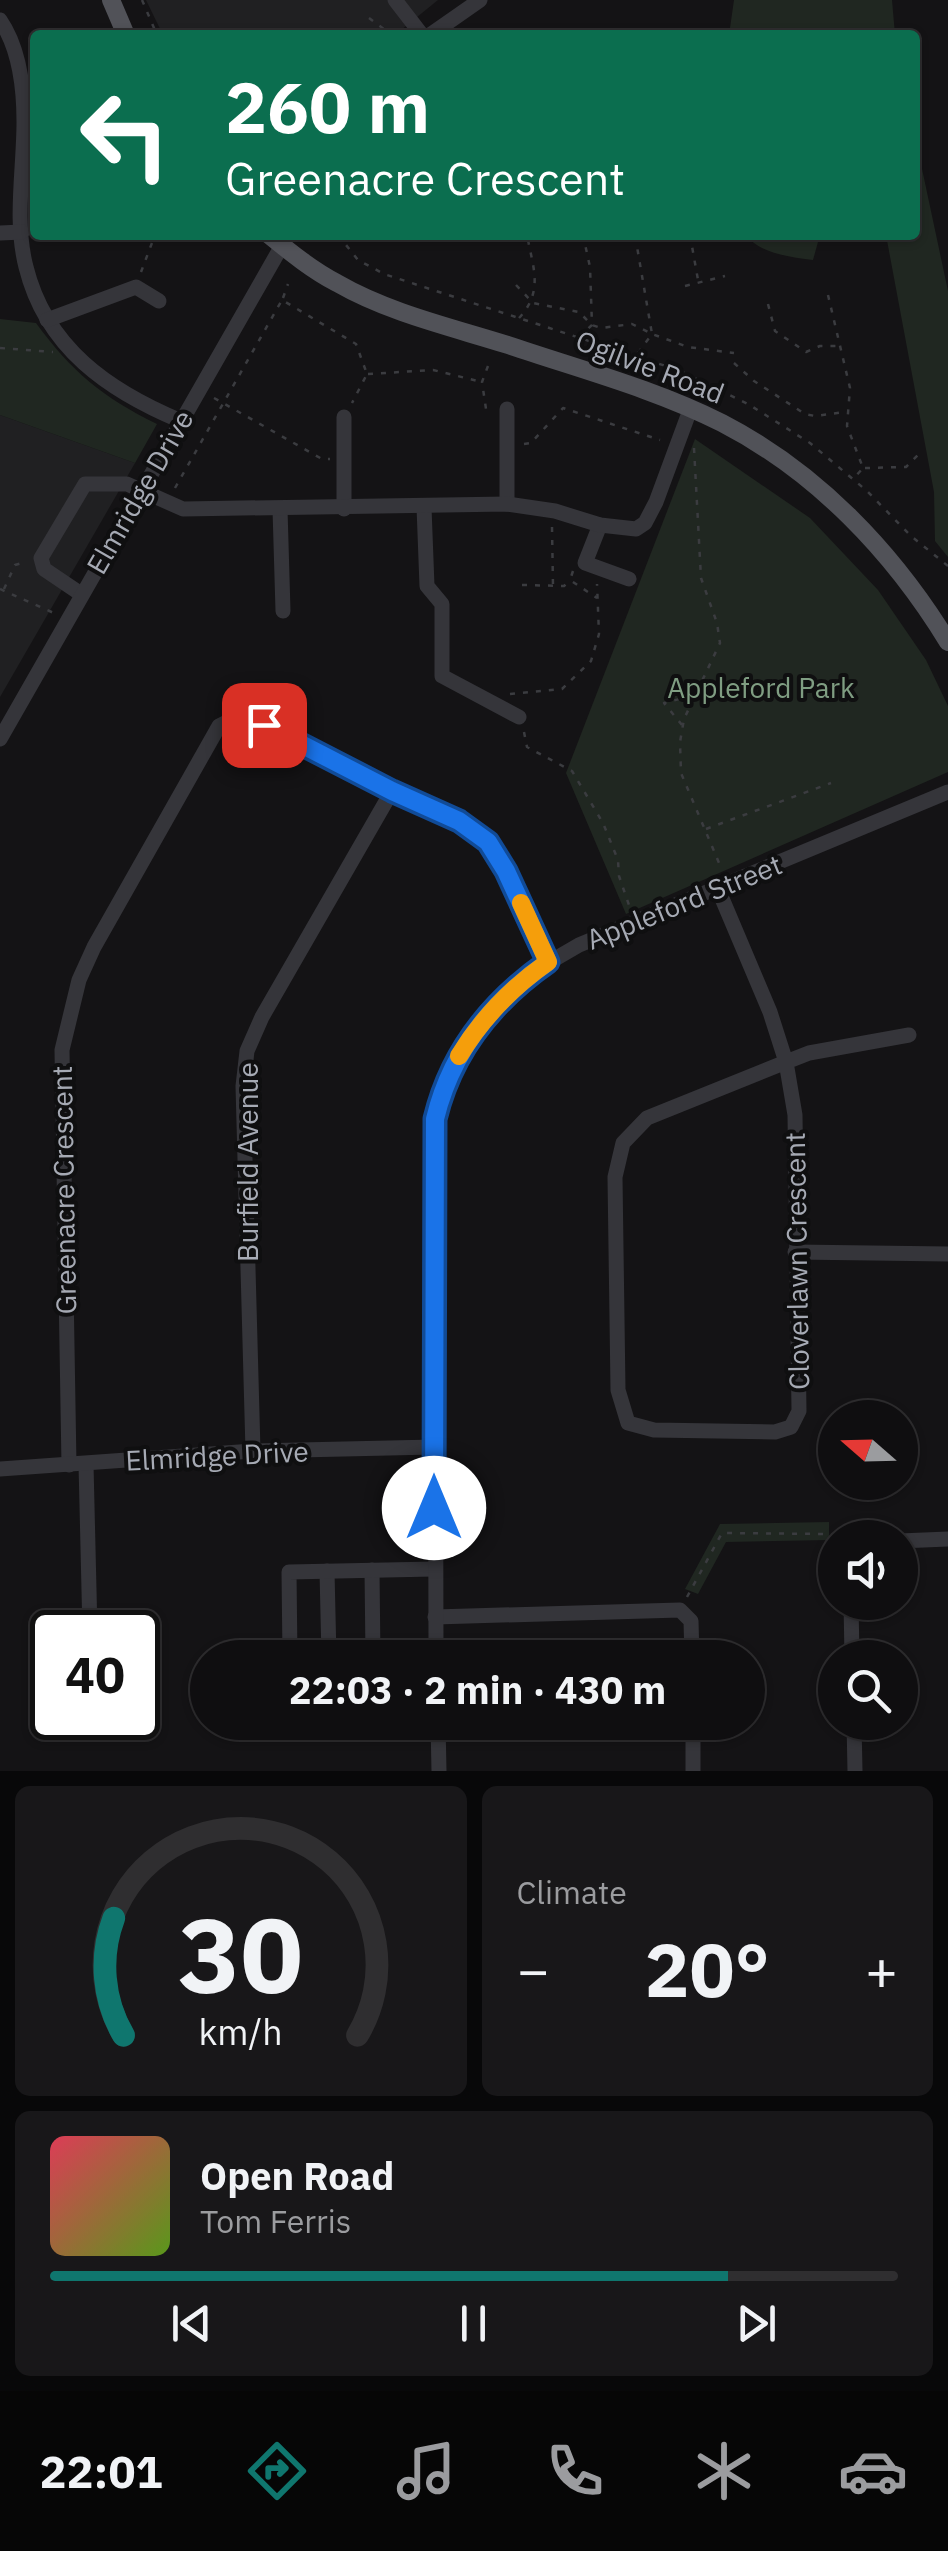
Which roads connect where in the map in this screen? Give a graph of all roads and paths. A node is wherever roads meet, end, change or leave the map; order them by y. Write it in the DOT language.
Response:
graph roads {
  1 [pos="111,0"];
  2 [pos="142,0"];
  3 [pos="395,0"];
  4 [pos="480,0"];
  5 [pos="370,18"];
  6 [pos="0,20"];
  7 [pos="124,30"];
  8 [pos="156,30"];
  9 [pos="386,30"];
  10 [pos="418,30"];
  11 [pos="437,30"];
  12 [pos="30,154"];
  13 [pos="22,232"];
  14 [pos="0,233"];
  15 [pos="153,240"];
  16 [pos="279,240"];
  17 [pos="282,240"];
  18 [pos="528,240"];
  19 [pos="584,240"];
  20 [pos="636,240"];
  21 [pos="691,240"];
  22 [pos="726,276"];
  23 [pos="698,280"];
  24 [pos="288,284"];
  25 [pos="516,285"];
  26 [pos="685,286"];
  27 [pos="136,287"];
  28 [pos="828,295"];
  29 [pos="282,300"];
  30 [pos="159,301"];
  31 [pos="533,303"];
  32 [pos="768,304"];
  33 [pos="518,318"];
  34 [pos="48,320"];
  35 [pos="592,325"];
  36 [pos="652,334"];
  37 [pos="578,338"];
  38 [pos="68,346"];
  39 [pos="840,346"];
  40 [pos="0,348"];
  41 [pos="734,353"];
  42 [pos="636,356"];
  43 [pos="734,363"];
  44 [pos="488,366"];
  45 [pos="366,374"];
  46 [pos="482,382"];
  47 [pos="199,390"];
  48 [pos="223,403"];
  49 [pos="507,409"];
  50 [pos="690,410"];
  51 [pos="847,411"];
  52 [pos="344,417"];
  53 [pos="182,422"];
  54 [pos="692,437"];
  55 [pos="665,442"];
  56 [pos="507,445"];
  57 [pos="920,454"];
  58 [pos="344,459"];
  59 [pos="863,468"];
  60 [pos="854,479"];
  61 [pos="141,490"];
  62 [pos="166,503"];
  63 [pos="507,504"];
  64 [pos="424,507"];
  65 [pos="344,509"];
  66 [pos="280,510"];
  67 [pos="556,511"];
  68 [pos="600,525"];
  69 [pos="41,558"];
  70 [pos="601,569"];
  71 [pos="629,579"];
  72 [pos="570,580"];
  73 [pos="522,585"];
  74 [pos="553,586"];
  75 [pos="2,590"];
  76 [pos="81,594"];
  77 [pos="284,610"];
  78 [pos="66,619"];
  79 [pos="948,642"];
  80 [pos="522,691"];
  81 [pos="694,696"];
  82 [pos="522,700"];
  83 [pos="502,708"];
  84 [pos="520,718"];
  85 [pos="4,721"];
  86 [pos="683,726"];
  87 [pos="0,739"];
  88 [pos="831,782"];
  89 [pos="392,791"];
  90 [pos="948,792"];
  91 [pos="705,829"];
  92 [pos="723,887"];
  93 [pos="636,922"];
  94 [pos="548,962"];
  95 [pos="909,1035"];
  96 [pos="786,1062"];
  97 [pos="795,1252"];
  98 [pos="948,1254"];
  99 [pos="434,1447"];
  100 [pos="253,1452"];
  101 [pos="86,1464"];
  102 [pos="68,1466"];
  103 [pos="0,1468"];
  104 [pos="818,1534"];
  105 [pos="948,1539"];
  106 [pos="918,1540"];
  107 [pos="434,1569"];
  108 [pos="372,1570"];
  109 [pos="327,1571"];
  110 [pos="89,1610"];
  111 [pos="680,1610"];
  112 [pos="435,1617"];
  113 [pos="290,1640"];
  114 [pos="329,1640"];
  115 [pos="373,1640"];
  116 [pos="436,1640"];
  117 [pos="692,1640"];
  118 [pos="438,1740"];
  119 [pos="693,1740"];
  120 [pos="855,1740"];
  121 [pos="439,1771"];
  122 [pos="694,1771"];
  123 [pos="856,1771"];
  1 -- 7 [label="main road"];
  2 -- 8 [label="path"];
  3 -- 10 [label="street"];
  4 -- 11 [label="street"];
  5 -- 9 [label="path"];
  6 -- 12 [label="street"];
  12 -- 13 [label="street"];
  13 -- 14 [label="street"];
  13 -- 34 [label="street"];
  15 -- 27 [label="path"];
  16 -- 47 [label="street, Elmridge Drive"];
  17 -- 50 [label="main road, Ogilvie Road"];
  18 -- 31 [label="path"];
  19 -- 35 [label="path"];
  20 -- 36 [label="path"];
  21 -- 23 [label="path"];
  22 -- 23 [label="path"];
  23 -- 26 [label="path"];
  24 -- 29 [label="path"];
  25 -- 31 [label="path"];
  27 -- 30 [label="street"];
  27 -- 34 [label="street"];
  28 -- 39 [label="path"];
  29 -- 45 [label="path"];
  29 -- 48 [label="path"];
  31 -- 33 [label="path"];
  31 -- 35 [label="path"];
  32 -- 39 [label="path"];
  34 -- 38 [label="street"];
  35 -- 36 [label="path"];
  35 -- 37 [label="path"];
  36 -- 41 [label="path"];
  36 -- 42 [label="path"];
  38 -- 40 [label="path"];
  38 -- 53 [label="street"];
  39 -- 51 [label="path"];
  43 -- 51 [label="path"];
  44 -- 46 [label="path"];
  45 -- 46 [label="path"];
  45 -- 52 [label="path"];
  46 -- 49 [label="path"];
  47 -- 48 [label="path"];
  47 -- 53 [label="street, Elmridge Drive"];
  48 -- 58 [label="path"];
  48 -- 62 [label="path"];
  49 -- 56 [label="street"];
  50 -- 68 [label="street"];
  50 -- 79 [label="main road, Ogilvie Road"];
  51 -- 59 [label="path"];
  52 -- 58 [label="street"];
  53 -- 61 [label="street, Elmridge Drive"];
  54 -- 81 [label="path"];
  55 -- 56 [label="path"];
  56 -- 63 [label="street"];
  57 -- 59 [label="path"];
  58 -- 65 [label="street"];
  59 -- 60 [label="path"];
  61 -- 62 [label="street"];
  61 -- 69 [label="street"];
  61 -- 76 [label="street, Elmridge Drive"];
  62 -- 66 [label="street"];
  63 -- 64 [label="street"];
  63 -- 67 [label="street"];
  64 -- 65 [label="street"];
  64 -- 83 [label="street"];
  65 -- 66 [label="street"];
  66 -- 77 [label="street"];
  67 -- 68 [label="street"];
  67 -- 74 [label="path"];
  68 -- 70 [label="street"];
  69 -- 75 [label="path"];
  69 -- 76 [label="street"];
  70 -- 71 [label="street"];
  70 -- 80 [label="path"];
  72 -- 74 [label="path"];
  73 -- 74 [label="path"];
  75 -- 78 [label="path"];
  76 -- 78 [label="street, Elmridge Drive"];
  78 -- 85 [label="street, Elmridge Drive"];
  80 -- 82 [label="path"];
  80 -- 83 [label="path"];
  81 -- 86 [label="path"];
  81 -- 86 [label="path"];
  83 -- 84 [label="street"];
  84 -- 93 [label="path"];
  85 -- 87 [label="street, Elmridge Drive"];
  86 -- 91 [label="path"];
  88 -- 91 [label="path"];
  89 -- 94 [label="street, Greenacre Crescent"];
  89 -- 100 [label="street, Burfield Avenue"];
  89 -- 102 [label="street, Greenacre Crescent"];
  90 -- 92 [label="street, Appleford Street"];
  91 -- 92 [label="path"];
  92 -- 93 [label="street, Appleford Street"];
  92 -- 96 [label="street, Cloverlawn Crescent"];
  93 -- 94 [label="street, Appleford Street"];
  94 -- 99 [label="street, Appleford Street"];
  95 -- 96 [label="street"];
  96 -- 97 [label="street, Cloverlawn Crescent"];
  96 -- 97 [label="street, Cloverlawn Crescent"];
  97 -- 98 [label="street"];
  99 -- 100 [label="street, Elmridge Drive"];
  99 -- 107 [label="street, Appleford Street"];
  100 -- 101 [label="street, Elmridge Drive"];
  101 -- 102 [label="street, Elmridge Drive"];
  101 -- 110 [label="street"];
  102 -- 103 [label="street, Elmridge Drive"];
  104 -- 111 [label="path"];
  105 -- 106 [label="street"];
  107 -- 108 [label="street"];
  107 -- 112 [label="street, Appleford Street"];
  108 -- 109 [label="street"];
  108 -- 115 [label="street"];
  109 -- 113 [label="street"];
  109 -- 114 [label="street"];
  111 -- 112 [label="street"];
  111 -- 117 [label="street"];
  112 -- 116 [label="street, Appleford Street"];
  118 -- 121 [label="street"];
  119 -- 122 [label="street"];
  120 -- 123 [label="street"];
}
